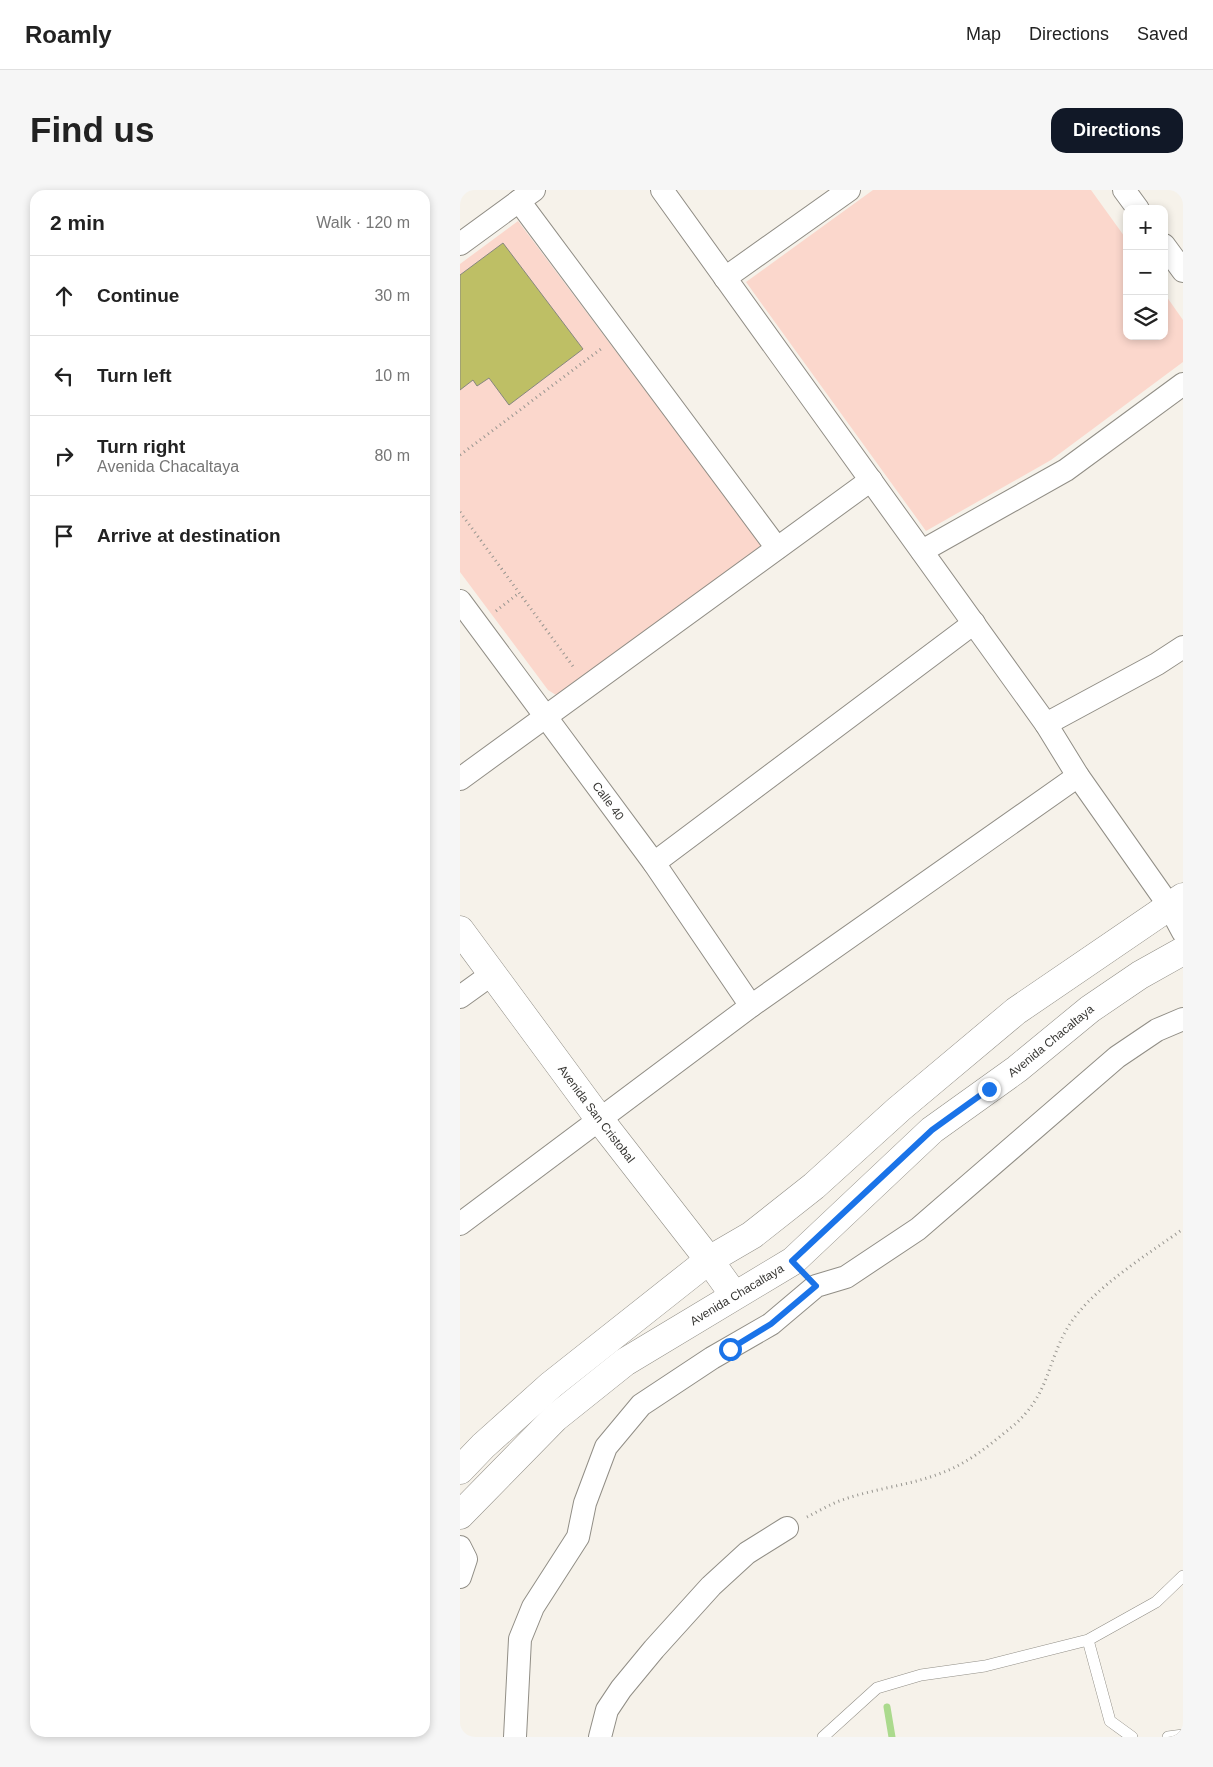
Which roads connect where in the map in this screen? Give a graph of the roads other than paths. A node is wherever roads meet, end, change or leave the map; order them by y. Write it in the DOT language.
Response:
graph roads {
  1 [pos="663,190"];
  2 [pos="849,190"];
  3 [pos="1124,190"];
  4 [pos="527,196"];
  5 [pos="1135,205"];
  6 [pos="460,244"];
  7 [pos="1168,250"];
  8 [pos="1183,271"];
  9 [pos="725,278"];
  10 [pos="1183,384"];
  11 [pos="871,480"];
  12 [pos="777,548"];
  13 [pos="922,551"];
  14 [pos="460,600"];
  15 [pos="974,623"];
  16 [pos="1183,647"];
  17 [pos="546,717"];
  18 [pos="1046,724"];
  19 [pos="1078,776"];
  20 [pos="460,779"];
  21 [pos="654,863"];
  22 [pos="1176,901"];
  23 [pos="460,930"];
  24 [pos="1183,932"];
  25 [pos="1183,951"];
  26 [pos="492,974"];
  27 [pos="460,997"];
  28 [pos="751,1006"];
  29 [pos="1183,1019"];
  30 [pos="600,1120"];
  31 [pos="460,1224"];
  32 [pos="709,1260"];
  33 [pos="792,1261"];
  34 [pos="816,1286"];
  35 [pos="734,1295"];
  36 [pos="471,1450"];
  37 [pos="460,1470"];
  38 [pos="460,1514"];
  39 [pos="786,1528"];
  40 [pos="460,1547"];
  41 [pos="1183,1576"];
  42 [pos="460,1577"];
  43 [pos="1088,1640"];
  44 [pos="1183,1735"];
  45 [pos="515,1737"];
  46 [pos="600,1737"];
  47 [pos="823,1737"];
  48 [pos="1132,1737"];
  49 [pos="1168,1737"];
  1 -- 9 [label="street"];
  2 -- 9 [label="street"];
  3 -- 5 [label="street"];
  4 -- 6 [label="street"];
  4 -- 12 [label="street"];
  7 -- 8 [label="street"];
  9 -- 11 [label="street"];
  10 -- 13 [label="street"];
  11 -- 12 [label="street"];
  11 -- 13 [label="street"];
  12 -- 17 [label="street"];
  13 -- 15 [label="street"];
  14 -- 17 [label="street, Calle 40"];
  15 -- 18 [label="street"];
  15 -- 21 [label="street"];
  16 -- 18 [label="street"];
  17 -- 20 [label="street"];
  17 -- 21 [label="street, Calle 40"];
  18 -- 19 [label="street"];
  19 -- 22 [label="street"];
  19 -- 28 [label="street"];
  21 -- 28 [label="street, Calle 40"];
  22 -- 24 [label="street"];
  22 -- 32 [label="street"];
  23 -- 26 [label="street, Avenida San Cristobal"];
  25 -- 33 [label="street, Avenida Chacaltaya"];
  26 -- 27 [label="street"];
  26 -- 30 [label="street, Avenida San Cristobal"];
  28 -- 30 [label="street"];
  29 -- 34 [label="street"];
  30 -- 31 [label="street"];
  30 -- 32 [label="street, Avenida San Cristobal"];
  32 -- 35 [label="street, Avenida San Cristobal"];
  32 -- 36 [label="street"];
  33 -- 34 [label="street"];
  33 -- 35 [label="street, Avenida Chacaltaya"];
  34 -- 45 [label="street"];
  35 -- 38 [label="street, Avenida Chacaltaya"];
  36 -- 37 [label="street"];
  39 -- 46 [label="street"];
  40 -- 42 [label="street"];
  41 -- 43 [label="lane"];
  43 -- 47 [label="lane"];
  43 -- 48 [label="lane"];
  44 -- 49 [label="lane"];
}
